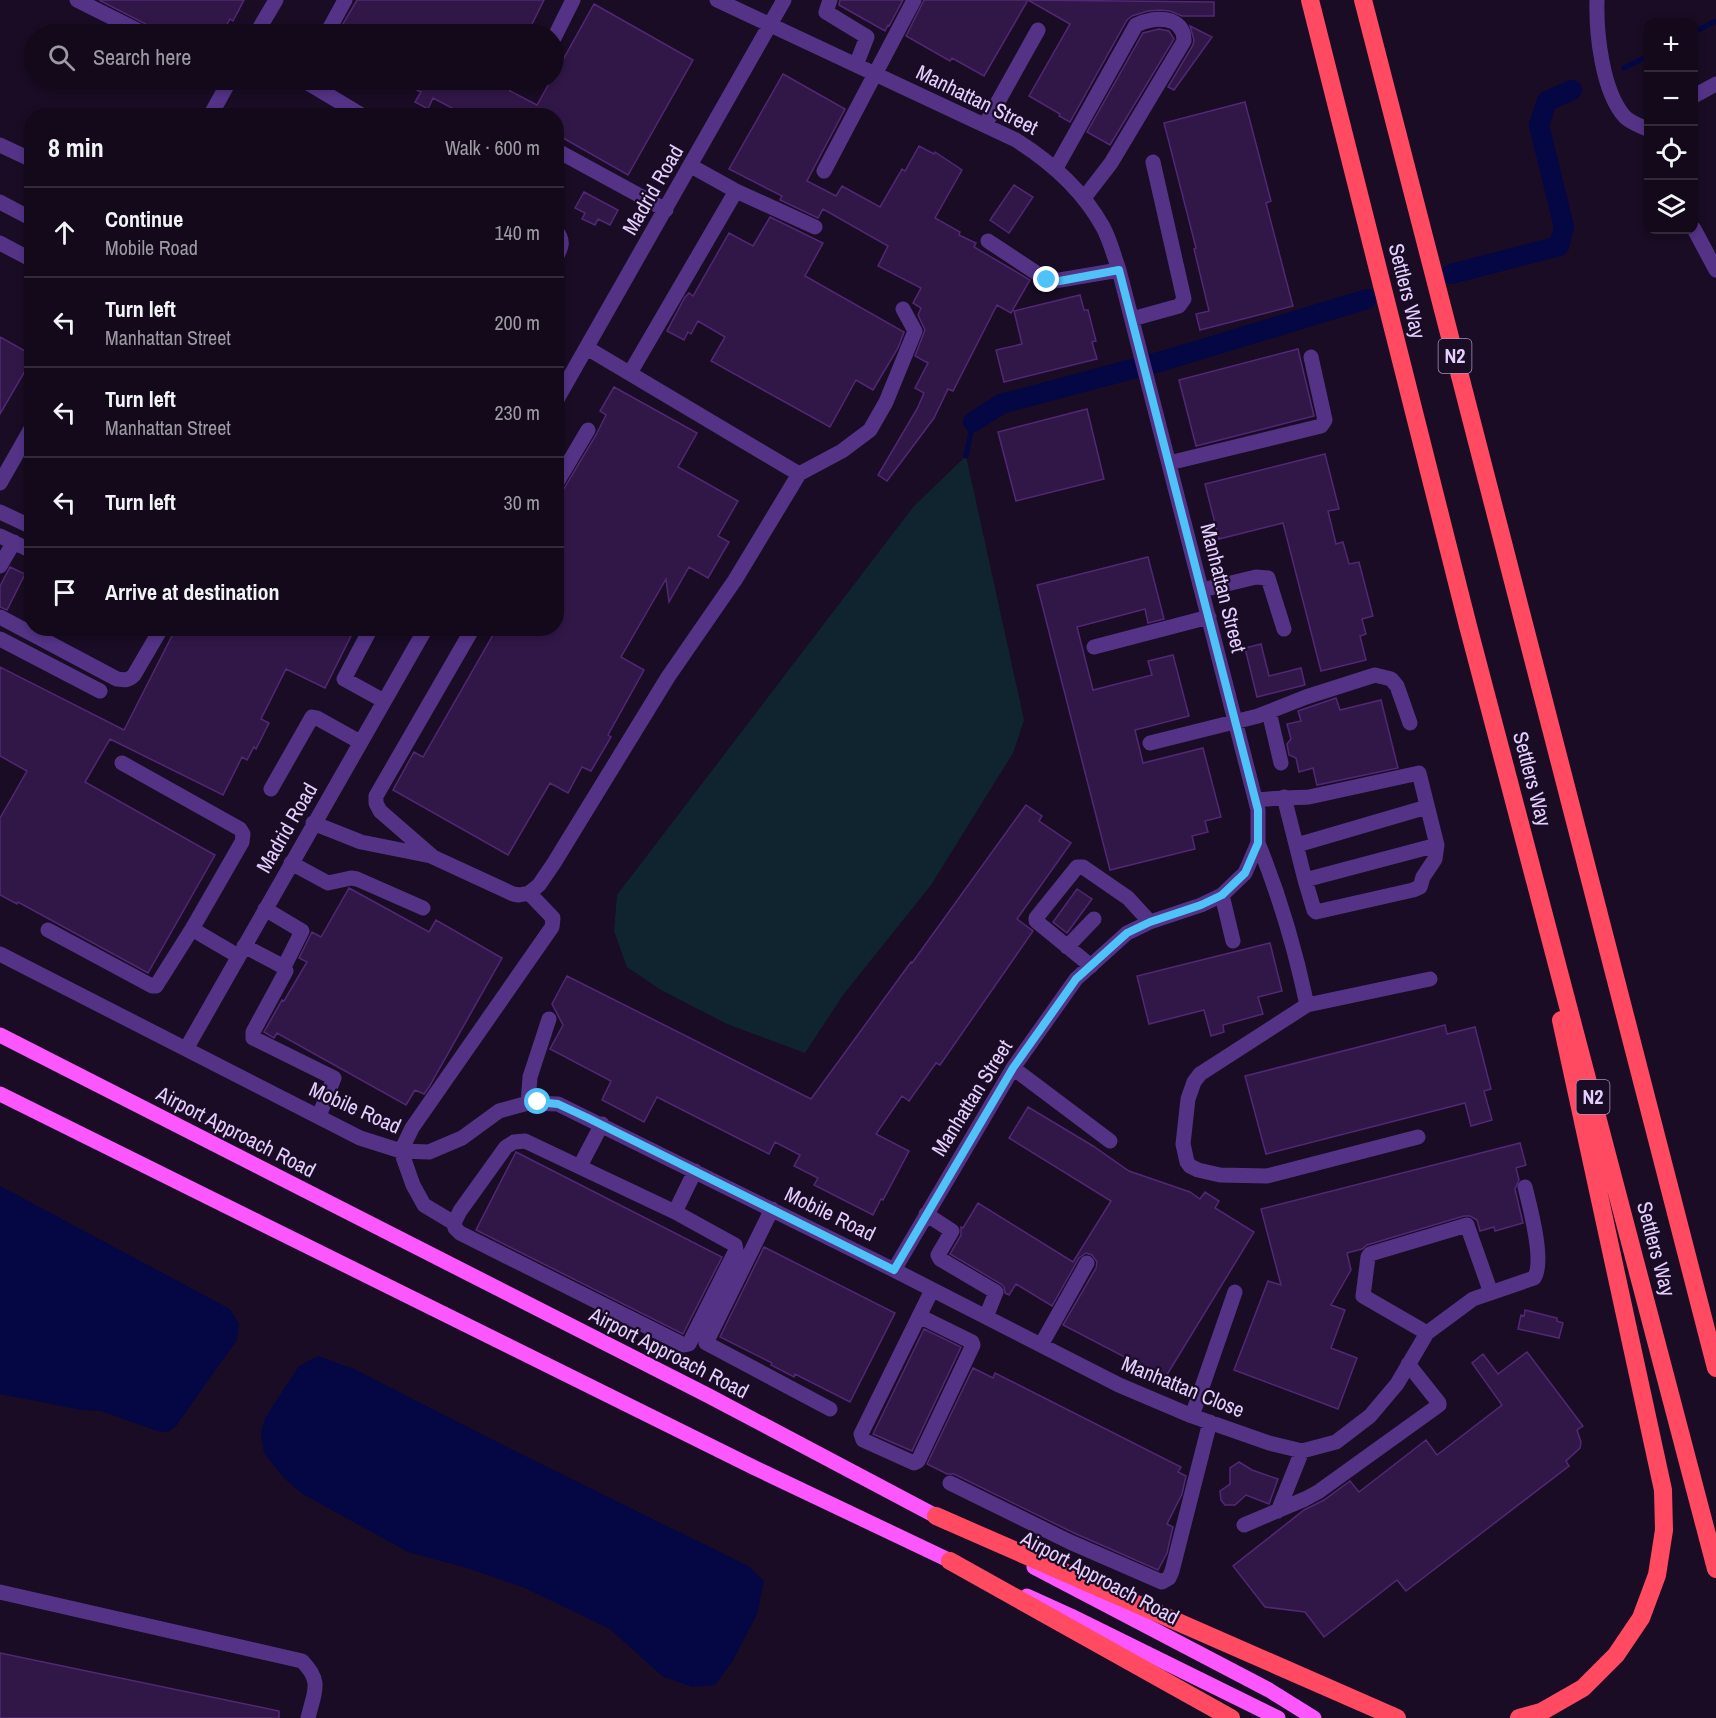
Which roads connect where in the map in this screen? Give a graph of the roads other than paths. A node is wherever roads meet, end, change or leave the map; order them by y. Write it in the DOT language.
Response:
graph roads {
  1 [pos="77,0"];
  2 [pos="276,0"];
  3 [pos="345,0"];
  4 [pos="573,0"];
  5 [pos="717,0"];
  6 [pos="784,0"];
  7 [pos="830,0"];
  8 [pos="914,0"];
  9 [pos="1310,0"];
  10 [pos="1363,0"];
  11 [pos="1597,0"];
  12 [pos="125,24"];
  13 [pos="262,24"];
  14 [pos="332,24"];
  15 [pos="561,24"];
  16 [pos="770,25"];
  17 [pos="1038,30"];
  18 [pos="856,65"];
  19 [pos="874,73"];
  20 [pos="1716,84"];
  21 [pos="224,90"];
  22 [pos="320,90"];
  23 [pos="1698,94"];
  24 [pos="214,108"];
  25 [pos="350,108"];
  26 [pos="985,125"];
  27 [pos="1644,127"];
  28 [pos="0,145"];
  29 [pos="564,154"];
  30 [pos="24,156"];
  31 [pos="1153,162"];
  32 [pos="691,166"];
  33 [pos="1056,168"];
  34 [pos="824,171"];
  35 [pos="736,191"];
  36 [pos="1084,198"];
  37 [pos="0,202"];
  38 [pos="666,210"];
  39 [pos="24,215"];
  40 [pos="815,227"];
  41 [pos="1697,234"];
  42 [pos="988,241"];
  43 [pos="0,243"];
  44 [pos="24,256"];
  45 [pos="1119,270"];
  46 [pos="1716,270"];
  47 [pos="903,309"];
  48 [pos="1132,318"];
  49 [pos="587,348"];
  50 [pos="1311,357"];
  51 [pos="630,373"];
  52 [pos="564,387"];
  53 [pos="588,430"];
  54 [pos="24,441"];
  55 [pos="1169,463"];
  56 [pos="564,470"];
  57 [pos="799,474"];
  58 [pos="0,483"];
  59 [pos="0,512"];
  60 [pos="24,523"];
  61 [pos="7,539"];
  62 [pos="24,547"];
  63 [pos="0,566"];
  64 [pos="1202,590"];
  65 [pos="0,616"];
  66 [pos="1209,617"];
  67 [pos="1468,626"];
  68 [pos="24,629"];
  69 [pos="1284,629"];
  70 [pos="37,636"];
  71 [pos="158,636"];
  72 [pos="367,636"];
  73 [pos="421,636"];
  74 [pos="468,636"];
  75 [pos="0,639"];
  76 [pos="1094,647"];
  77 [pos="100,691"];
  78 [pos="384,701"];
  79 [pos="1269,712"];
  80 [pos="1236,722"];
  81 [pos="1410,723"];
  82 [pos="360,742"];
  83 [pos="1150,743"];
  84 [pos="122,763"];
  85 [pos="1281,763"];
  86 [pos="271,789"];
  87 [pos="1284,797"];
  88 [pos="1256,800"];
  89 [pos="1427,807"];
  90 [pos="314,823"];
  91 [pos="1258,843"];
  92 [pos="1297,845"];
  93 [pos="1437,845"];
  94 [pos="433,857"];
  95 [pos="291,863"];
  96 [pos="1305,880"];
  97 [pos="530,893"];
  98 [pos="1222,895"];
  99 [pos="423,908"];
  100 [pos="265,909"];
  101 [pos="1094,919"];
  102 [pos="1150,922"];
  103 [pos="192,929"];
  104 [pos="48,930"];
  105 [pos="1233,941"];
  106 [pos="1067,947"];
  107 [pos="241,951"];
  108 [pos="0,954"];
  109 [pos="1090,966"];
  110 [pos="284,967"];
  111 [pos="1430,979"];
  112 [pos="1308,1005"];
  113 [pos="549,1019"];
  114 [pos="0,1035"];
  115 [pos="186,1049"];
  116 [pos="1013,1068"];
  117 [pos="0,1094"];
  118 [pos="528,1102"];
  119 [pos="319,1116"];
  120 [pos="602,1124"];
  121 [pos="1418,1137"];
  122 [pos="1110,1141"];
  123 [pos="401,1151"];
  124 [pos="580,1166"];
  125 [pos="695,1171"];
  126 [pos="1525,1187"];
  127 [pos="772,1209"];
  128 [pos="675,1212"];
  129 [pos="926,1214"];
  130 [pos="454,1222"];
  131 [pos="1087,1263"];
  132 [pos="894,1270"];
  133 [pos="932,1290"];
  134 [pos="1235,1292"];
  135 [pos="1491,1293"];
  136 [pos="919,1316"];
  137 [pos="986,1317"];
  138 [pos="1427,1333"];
  139 [pos="1041,1345"];
  140 [pos="1408,1364"];
  141 [pos="1716,1368"];
  142 [pos="830,1409"];
  143 [pos="1191,1416"];
  144 [pos="1210,1422"];
  145 [pos="1302,1451"];
  146 [pos="950,1483"];
  147 [pos="1278,1511"];
  148 [pos="936,1516"];
  149 [pos="1244,1525"];
  150 [pos="950,1561"];
  151 [pos="1716,1569"];
  152 [pos="0,1592"];
  153 [pos="308,1718"];
  154 [pos="1231,1718"];
  155 [pos="1278,1718"];
  156 [pos="1314,1718"];
  157 [pos="1397,1718"];
  158 [pos="1519,1718"];
  1 -- 12 [label="street"];
  2 -- 13 [label="street"];
  3 -- 14 [label="street"];
  4 -- 15 [label="street"];
  5 -- 16 [label="street, Manhattan Street"];
  6 -- 16 [label="street, Madrid Road"];
  7 -- 18 [label="street"];
  8 -- 19 [label="street"];
  9 -- 67 [label="highway, Settlers Way / N2"];
  10 -- 141 [label="highway, Settlers Way / N2"];
  11 -- 27 [label="street"];
  16 -- 18 [label="street, Manhattan Street"];
  16 -- 32 [label="street, Madrid Road"];
  17 -- 26 [label="street"];
  18 -- 19 [label="street, Manhattan Street"];
  19 -- 26 [label="street, Manhattan Street"];
  19 -- 34 [label="street"];
  20 -- 23 [label="street"];
  21 -- 24 [label="street"];
  22 -- 25 [label="street"];
  26 -- 33 [label="street, Manhattan Street"];
  28 -- 30 [label="street"];
  29 -- 38 [label="street"];
  31 -- 48 [label="street"];
  32 -- 35 [label="street"];
  32 -- 38 [label="street, Madrid Road"];
  33 -- 36 [label="street, Manhattan Street"];
  33 -- 36 [label="street"];
  35 -- 40 [label="street"];
  35 -- 51 [label="street"];
  36 -- 45 [label="street, Manhattan Street"];
  37 -- 39 [label="street"];
  38 -- 49 [label="street, Madrid Road"];
  41 -- 46 [label="street"];
  42 -- 45 [label="street"];
  43 -- 44 [label="street"];
  45 -- 48 [label="street, Manhattan Street"];
  47 -- 57 [label="street"];
  48 -- 55 [label="street, Manhattan Street"];
  49 -- 51 [label="street"];
  49 -- 52 [label="street, Madrid Road"];
  50 -- 55 [label="street"];
  51 -- 57 [label="street"];
  53 -- 56 [label="street"];
  54 -- 58 [label="street"];
  55 -- 64 [label="street, Manhattan Street"];
  57 -- 97 [label="street"];
  59 -- 60 [label="street"];
  61 -- 62 [label="street"];
  61 -- 63 [label="street"];
  64 -- 66 [label="street, Manhattan Street"];
  64 -- 69 [label="street"];
  65 -- 68 [label="street"];
  66 -- 76 [label="street"];
  66 -- 80 [label="street, Manhattan Street"];
  67 -- 151 [label="highway, Settlers Way / N2"];
  67 -- 158 [label="highway"];
  70 -- 71 [label="street"];
  72 -- 78 [label="street"];
  73 -- 78 [label="street, Madrid Road"];
  74 -- 94 [label="street"];
  75 -- 77 [label="street"];
  78 -- 82 [label="street, Madrid Road"];
  79 -- 80 [label="street"];
  79 -- 81 [label="street"];
  79 -- 85 [label="street"];
  80 -- 83 [label="street"];
  80 -- 88 [label="street, Manhattan Street"];
  82 -- 86 [label="street"];
  82 -- 90 [label="street, Madrid Road"];
  84 -- 103 [label="street"];
  87 -- 88 [label="street"];
  87 -- 89 [label="street"];
  87 -- 92 [label="street"];
  88 -- 91 [label="street, Manhattan Street"];
  89 -- 92 [label="street"];
  89 -- 93 [label="street"];
  90 -- 94 [label="street"];
  90 -- 95 [label="street, Madrid Road"];
  91 -- 98 [label="street, Manhattan Street"];
  91 -- 112 [label="street"];
  92 -- 96 [label="street"];
  93 -- 96 [label="street"];
  93 -- 96 [label="street"];
  94 -- 97 [label="street"];
  95 -- 99 [label="street"];
  95 -- 100 [label="street, Madrid Road"];
  97 -- 123 [label="street"];
  98 -- 102 [label="street, Manhattan Street"];
  98 -- 105 [label="street"];
  100 -- 107 [label="street, Madrid Road"];
  100 -- 110 [label="street"];
  101 -- 106 [label="street"];
  102 -- 106 [label="street"];
  102 -- 109 [label="street, Manhattan Street"];
  103 -- 104 [label="street"];
  103 -- 107 [label="street"];
  106 -- 109 [label="street"];
  107 -- 110 [label="street"];
  107 -- 115 [label="street, Madrid Road"];
  108 -- 115 [label="street, Mobile Road"];
  109 -- 116 [label="street, Manhattan Street"];
  110 -- 119 [label="street"];
  111 -- 112 [label="street"];
  112 -- 121 [label="street"];
  113 -- 118 [label="street"];
  114 -- 148 [label="main road, Airport Approach Road"];
  115 -- 119 [label="street, Mobile Road"];
  116 -- 122 [label="street"];
  116 -- 129 [label="street, Manhattan Street"];
  117 -- 150 [label="main road"];
  118 -- 120 [label="street, Mobile Road"];
  118 -- 123 [label="street, Mobile Road"];
  119 -- 123 [label="street, Mobile Road"];
  120 -- 124 [label="street"];
  120 -- 125 [label="street, Mobile Road"];
  123 -- 130 [label="street"];
  124 -- 128 [label="street"];
  124 -- 130 [label="street"];
  125 -- 127 [label="street, Mobile Road"];
  125 -- 128 [label="street"];
  126 -- 135 [label="street"];
  127 -- 132 [label="street, Mobile Road"];
  127 -- 142 [label="street"];
  128 -- 130 [label="street"];
  129 -- 132 [label="street, Manhattan Street"];
  129 -- 137 [label="street"];
  131 -- 139 [label="street"];
  132 -- 133 [label="street, Manhattan Close"];
  133 -- 136 [label="street"];
  133 -- 137 [label="street, Manhattan Close"];
  134 -- 143 [label="street"];
  135 -- 138 [label="street"];
  135 -- 138 [label="street"];
  136 -- 136 [label="street"];
  137 -- 139 [label="street, Manhattan Close"];
  138 -- 140 [label="street, Manhattan Close"];
  139 -- 143 [label="street, Manhattan Close"];
  140 -- 145 [label="street, Manhattan Close"];
  140 -- 147 [label="street"];
  143 -- 144 [label="street, Manhattan Close"];
  144 -- 145 [label="street, Manhattan Close"];
  144 -- 146 [label="street"];
  145 -- 147 [label="street"];
  147 -- 149 [label="street"];
  148 -- 156 [label="main road, Airport Approach Road"];
  148 -- 157 [label="highway"];
  150 -- 154 [label="highway"];
  150 -- 155 [label="main road"];
  152 -- 153 [label="street"];
}
